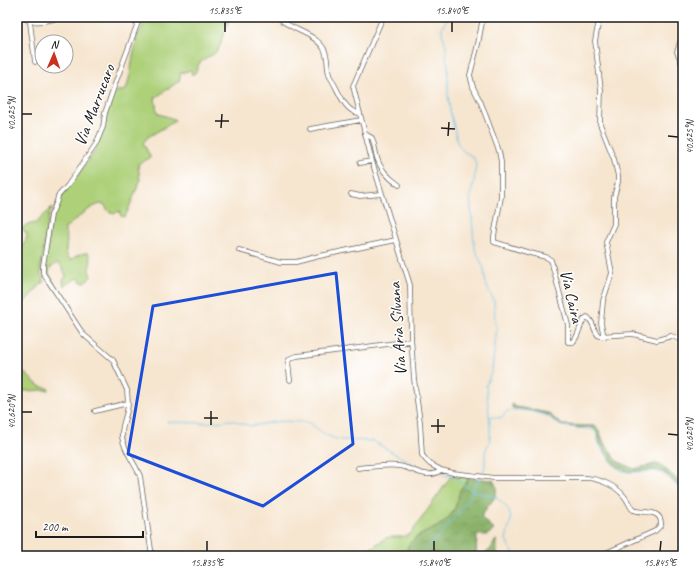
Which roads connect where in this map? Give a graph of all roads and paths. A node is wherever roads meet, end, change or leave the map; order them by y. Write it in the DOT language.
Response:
graph roads {
  1 [pos="23,17"];
  2 [pos="64,17"];
  3 [pos="140,17"];
  4 [pos="278,17"];
  5 [pos="383,17"];
  6 [pos="482,17"];
  7 [pos="598,17"];
  8 [pos="30,22"];
  9 [pos="683,33"];
  10 [pos="34,54"];
  11 [pos="683,66"];
  12 [pos="360,113"];
  13 [pos="361,120"];
  14 [pos="310,129"];
  15 [pos="365,134"];
  16 [pos="372,161"];
  17 [pos="360,163"];
  18 [pos="399,185"];
  19 [pos="351,194"];
  20 [pos="381,194"];
  21 [pos="396,240"];
  22 [pos="239,250"];
  23 [pos="604,337"];
  24 [pos="683,340"];
  25 [pos="411,341"];
  26 [pos="290,380"];
  27 [pos="128,403"];
  28 [pos="95,410"];
  29 [pos="358,468"];
  30 [pos="442,470"];
  31 [pos="152,556"];
  32 [pos="599,556"];
  1 -- 8 [label="street"];
  2 -- 8 [label="street"];
  3 -- 27 [label="street, Via Marrucaro"];
  4 -- 12 [label="street"];
  5 -- 12 [label="street, Via Aria Silvana"];
  6 -- 23 [label="street, Via Caira"];
  7 -- 23 [label="street"];
  8 -- 10 [label="street"];
  9 -- 11 [label="street"];
  12 -- 13 [label="street, Via Aria Silvana"];
  13 -- 14 [label="street"];
  13 -- 15 [label="street, Via Aria Silvana"];
  15 -- 16 [label="street, Via Aria Silvana"];
  15 -- 18 [label="street, Via Aria Silvana"];
  16 -- 17 [label="street"];
  16 -- 20 [label="street, Via Aria Silvana"];
  19 -- 20 [label="street"];
  20 -- 21 [label="street, Via Aria Silvana"];
  21 -- 22 [label="street"];
  21 -- 25 [label="street, Via Aria Silvana"];
  23 -- 24 [label="street, Via Caira"];
  25 -- 26 [label="street"];
  25 -- 30 [label="street, Via Aria Silvana"];
  27 -- 28 [label="street"];
  27 -- 31 [label="street, Via Marrucaro"];
  29 -- 30 [label="street, Via Aria Silvana"];
  30 -- 32 [label="street, Via Aria Silvana"];
}
